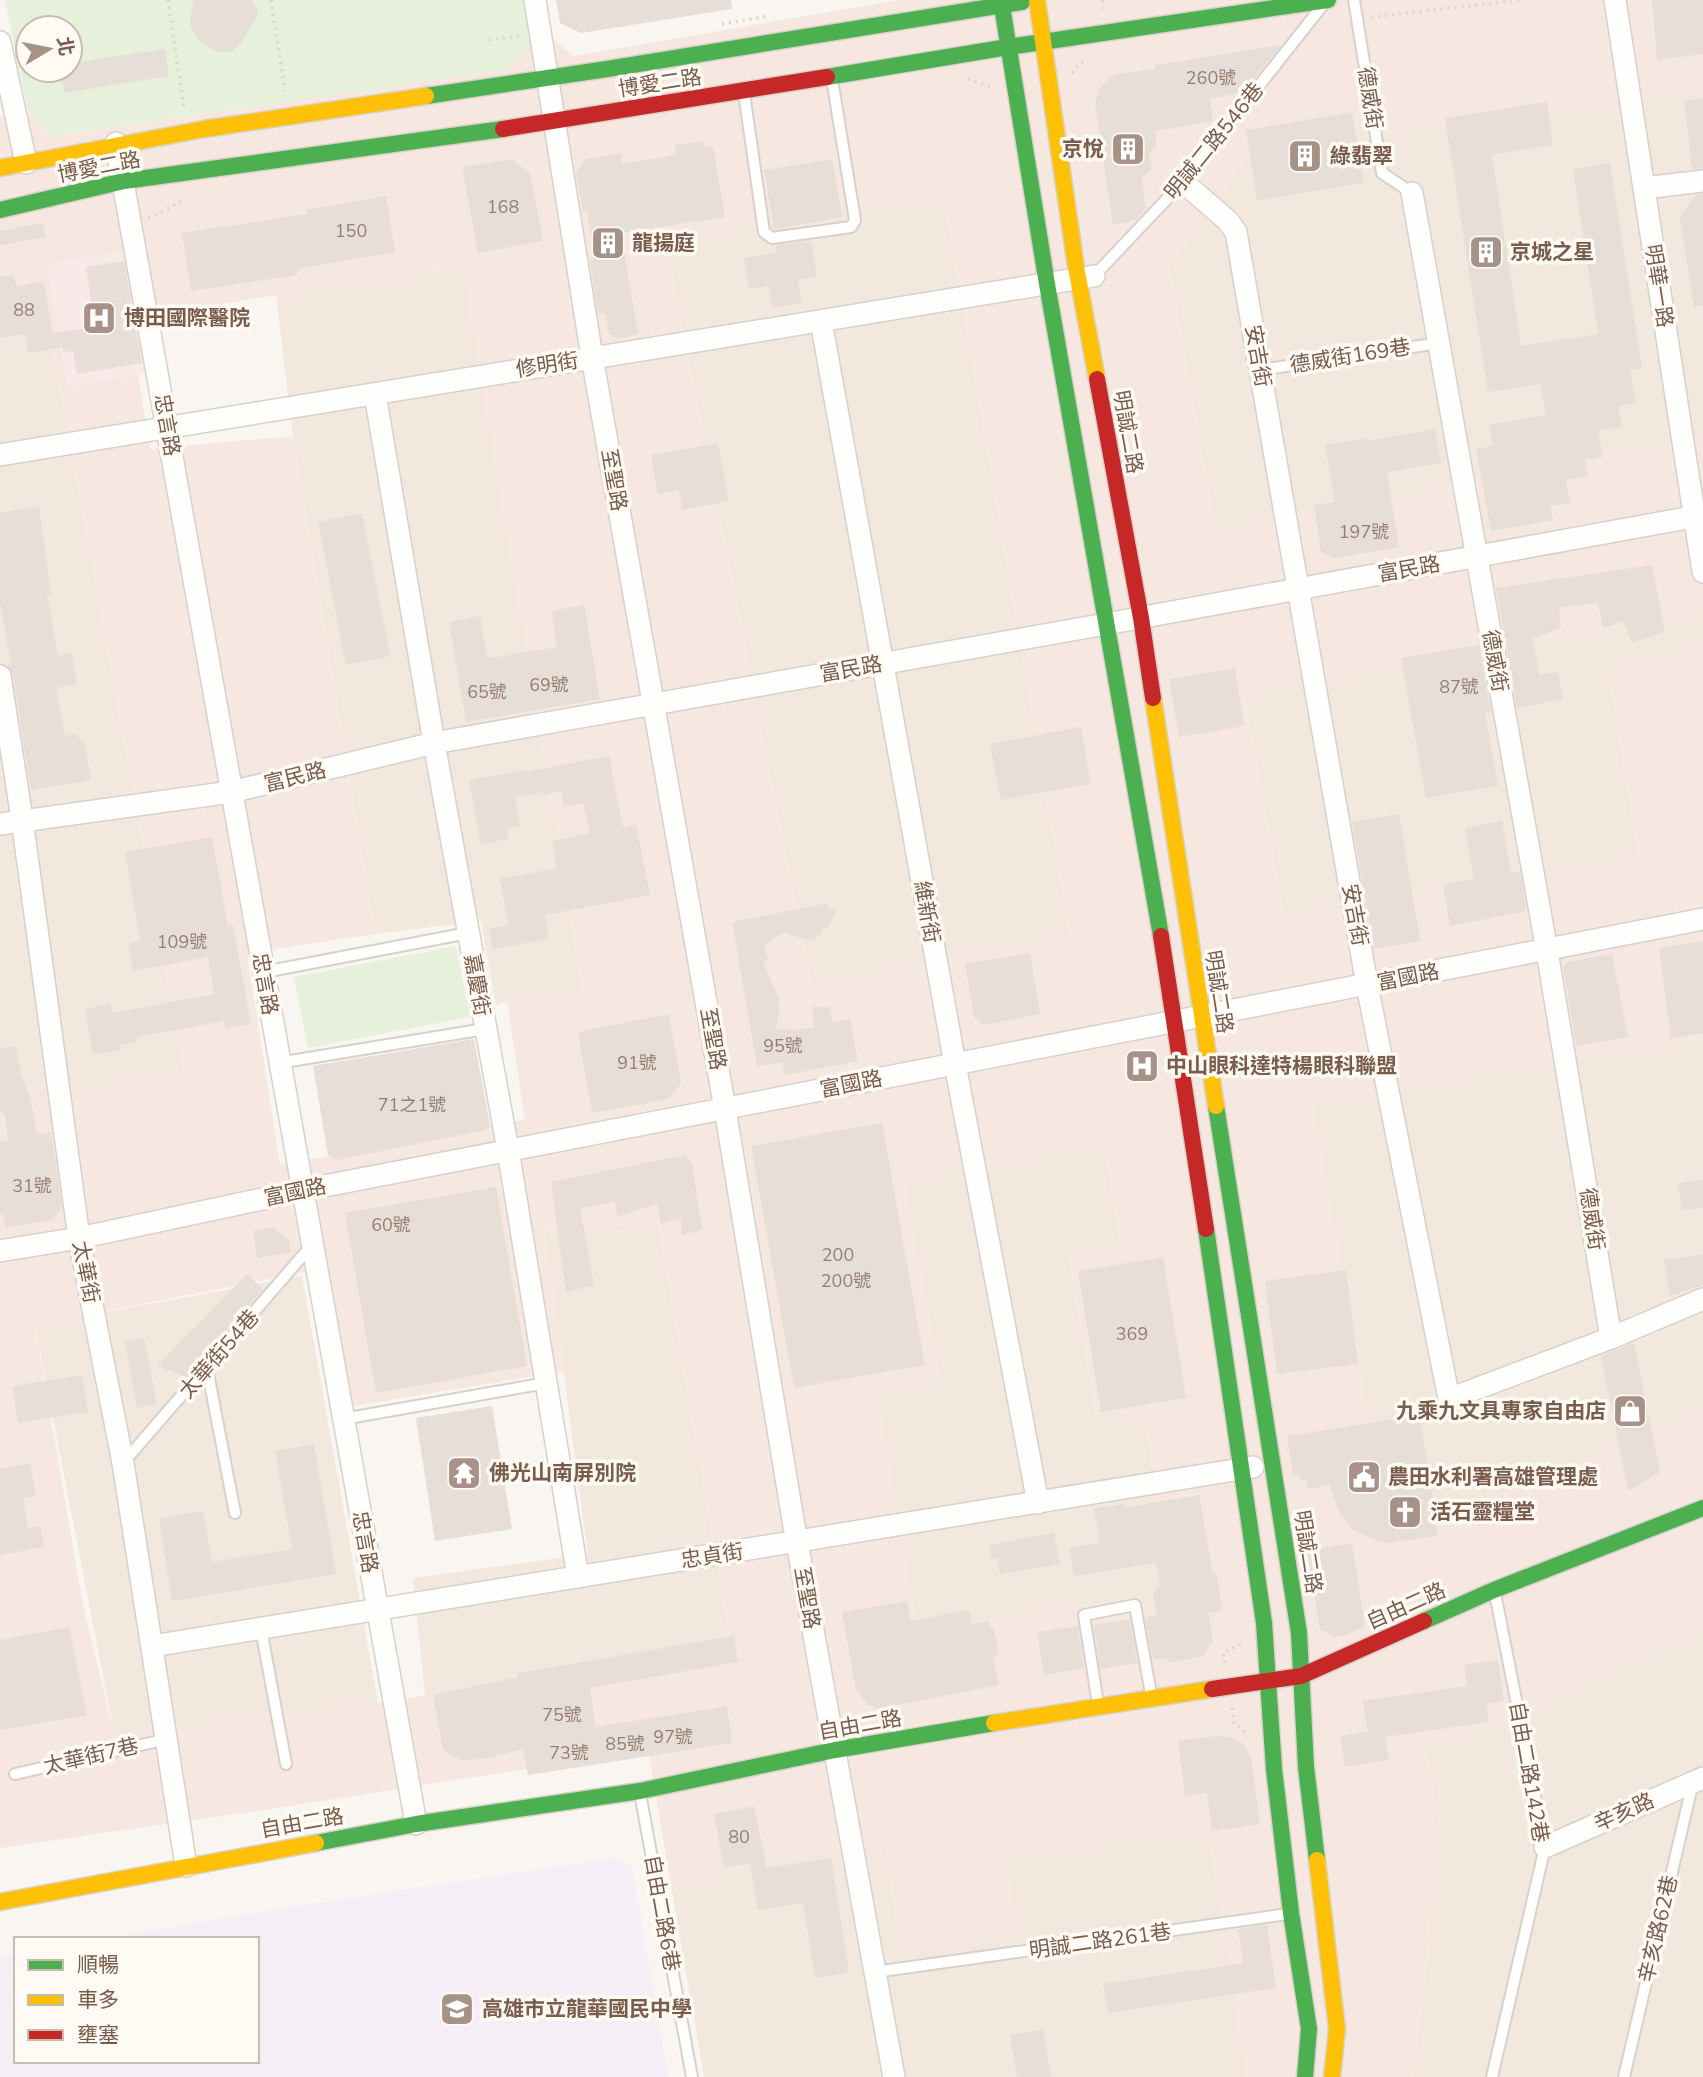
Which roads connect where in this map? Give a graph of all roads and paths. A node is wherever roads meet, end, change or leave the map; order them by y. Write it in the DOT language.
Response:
graph roads {
  1 [pos="168,0"];
  2 [pos="271,0"];
  3 [pos="535,0"];
  4 [pos="1036,0"];
  5 [pos="1327,0"];
  6 [pos="1354,0"];
  7 [pos="1615,0"];
  8 [pos="1002,2"];
  9 [pos="0,42"];
  10 [pos="1044,43"];
  11 [pos="1008,47"];
  12 [pos="832,76"];
  13 [pos="547,78"];
  14 [pos="285,91"];
  15 [pos="743,91"];
  16 [pos="184,108"];
  17 [pos="553,121"];
  18 [pos="116,143"];
  19 [pos="26,163"];
  20 [pos="0,168"];
  21 [pos="124,181"];
  22 [pos="1703,181"];
  23 [pos="1183,182"];
  24 [pos="1644,188"];
  25 [pos="1412,193"];
  26 [pos="0,210"];
  27 [pos="1086,278"];
  28 [pos="1047,284"];
  29 [pos="821,321"];
  30 [pos="1439,343"];
  31 [pos="592,358"];
  32 [pos="1261,370"];
  33 [pos="375,394"];
  34 [pos="167,428"];
  35 [pos="0,455"];
  36 [pos="1699,515"];
  37 [pos="1476,557"];
  38 [pos="1703,572"];
  39 [pos="1298,589"];
  40 [pos="1141,618"];
  41 [pos="1106,624"];
  42 [pos="882,664"];
  43 [pos="0,676"];
  44 [pos="655,704"];
  45 [pos="434,743"];
  46 [pos="231,792"];
  47 [pos="22,819"];
  48 [pos="0,824"];
  49 [pos="1703,919"];
  50 [pos="468,933"];
  51 [pos="1547,951"];
  52 [pos="264,972"];
  53 [pos="1367,985"];
  54 [pos="1202,1017"];
  55 [pos="1174,1022"];
  56 [pos="485,1029"];
  57 [pos="278,1063"];
  58 [pos="955,1064"];
  59 [pos="725,1108"];
  60 [pos="508,1150"];
  61 [pos="304,1190"];
  62 [pos="79,1238"];
  63 [pos="313,1244"];
  64 [pos="0,1251"];
  65 [pos="1703,1299"];
  66 [pos="1611,1338"];
  67 [pos="207,1368"];
  68 [pos="546,1383"];
  69 [pos="344,1419"];
  70 [pos="123,1463"];
  71 [pos="1272,1463"];
  72 [pos="1240,1469"];
  73 [pos="1038,1503"];
  74 [pos="1703,1508"];
  75 [pos="235,1514"];
  76 [pos="797,1542"];
  77 [pos="578,1577"];
  78 [pos="1494,1590"];
  79 [pos="377,1610"];
  80 [pos="261,1629"];
  81 [pos="152,1646"];
  82 [pos="1301,1676"];
  83 [pos="1268,1682"];
  84 [pos="1151,1697"];
  85 [pos="1098,1705"];
  86 [pos="167,1739"];
  87 [pos="835,1750"];
  88 [pos="286,1764"];
  89 [pos="15,1773"];
  90 [pos="1698,1780"];
  91 [pos="640,1791"];
  92 [pos="415,1824"];
  93 [pos="1545,1846"];
  94 [pos="186,1866"];
  95 [pos="0,1902"];
  96 [pos="1308,1911"];
  97 [pos="875,1972"];
  98 [pos="692,2077"];
  99 [pos="894,2077"];
  100 [pos="1305,2077"];
  101 [pos="1332,2077"];
  102 [pos="1492,2077"];
  103 [pos="1624,2077"];
  1 -- 16 [label="path"];
  2 -- 14 [label="path"];
  3 -- 13 [label="street, 至聖路"];
  4 -- 8 [label="street, 博愛二路"];
  4 -- 10 [label="street, 明誠二路"];
  5 -- 10 [label="street, 博愛二路"];
  5 -- 23 [label="lane, 明誠二路546巷"];
  6 -- 25 [label="lane, 德威街"];
  7 -- 24 [label="street, 明華一路"];
  8 -- 11 [label="street, 明誠二路"];
  8 -- 13 [label="street, 博愛二路"];
  9 -- 19 [label="street"];
  10 -- 11 [label="street, 博愛二路"];
  10 -- 27 [label="street, 明誠二路"];
  11 -- 12 [label="street, 博愛二路"];
  11 -- 28 [label="street, 明誠二路"];
  12 -- 15 [label="street, 博愛二路"];
  12 -- 15 [label="lane"];
  13 -- 17 [label="street, 至聖路"];
  13 -- 18 [label="street, 博愛二路"];
  15 -- 17 [label="street, 博愛二路"];
  17 -- 21 [label="street, 博愛二路"];
  17 -- 31 [label="street, 至聖路"];
  18 -- 19 [label="street, 博愛二路"];
  18 -- 21 [label="street, 忠言路"];
  19 -- 20 [label="street, 博愛二路"];
  21 -- 26 [label="street, 博愛二路"];
  21 -- 34 [label="street, 忠言路"];
  22 -- 24 [label="street"];
  23 -- 27 [label="lane, 明誠二路546巷"];
  23 -- 32 [label="street, 安吉街"];
  24 -- 36 [label="street, 明華一路"];
  25 -- 30 [label="street, 德威街"];
  27 -- 28 [label="street, 修明街"];
  27 -- 40 [label="street, 明誠二路"];
  28 -- 29 [label="street, 修明街"];
  28 -- 41 [label="street, 明誠二路"];
  29 -- 31 [label="street, 修明街"];
  29 -- 42 [label="street, 維新街"];
  30 -- 32 [label="lane, 德威街169巷"];
  30 -- 37 [label="street, 德威街"];
  31 -- 33 [label="street, 修明街"];
  31 -- 44 [label="street, 至聖路"];
  32 -- 39 [label="street, 安吉街"];
  33 -- 34 [label="street, 修明街"];
  33 -- 45 [label="street, 嘉慶街"];
  34 -- 35 [label="street, 修明街"];
  34 -- 46 [label="street, 忠言路"];
  36 -- 37 [label="street, 富民路"];
  36 -- 38 [label="street, 明華一路"];
  37 -- 39 [label="street, 富民路"];
  37 -- 51 [label="street, 德威街"];
  39 -- 40 [label="street, 富民路"];
  39 -- 53 [label="street, 安吉街"];
  40 -- 41 [label="street, 富民路"];
  40 -- 54 [label="street, 明誠二路"];
  41 -- 42 [label="street, 富民路"];
  41 -- 55 [label="street, 明誠二路"];
  42 -- 44 [label="street, 富民路"];
  42 -- 58 [label="street, 維新街"];
  43 -- 47 [label="street, 太華街"];
  44 -- 45 [label="street, 富民路"];
  44 -- 59 [label="street, 至聖路"];
  45 -- 46 [label="street, 富民路"];
  45 -- 50 [label="street, 嘉慶街"];
  46 -- 47 [label="street, 富民路"];
  46 -- 52 [label="street, 忠言路"];
  47 -- 48 [label="street, 富民路"];
  47 -- 62 [label="street, 太華街"];
  49 -- 51 [label="street, 富國路"];
  50 -- 52 [label="lane"];
  50 -- 56 [label="street, 嘉慶街"];
  51 -- 53 [label="street, 富國路"];
  51 -- 66 [label="street, 德威街"];
  52 -- 57 [label="street, 忠言路"];
  53 -- 54 [label="street, 富國路"];
  53 -- 66 [label="street, 安吉街"];
  54 -- 55 [label="street, 富國路"];
  54 -- 71 [label="street, 明誠二路"];
  55 -- 58 [label="street, 富國路"];
  55 -- 72 [label="street, 明誠二路"];
  56 -- 57 [label="lane"];
  56 -- 60 [label="street, 嘉慶街"];
  57 -- 61 [label="street, 忠言路"];
  58 -- 59 [label="street, 富國路"];
  58 -- 73 [label="street, 維新街"];
  59 -- 60 [label="street, 富國路"];
  59 -- 76 [label="street, 至聖路"];
  60 -- 61 [label="street, 富國路"];
  60 -- 68 [label="street, 嘉慶街"];
  61 -- 62 [label="street, 富國路"];
  61 -- 63 [label="street, 忠言路"];
  62 -- 64 [label="street, 富國路"];
  62 -- 70 [label="street, 太華街"];
  63 -- 67 [label="lane, 太華街54巷"];
  63 -- 69 [label="street, 忠言路"];
  65 -- 66 [label="street, 安吉街"];
  67 -- 70 [label="lane, 太華街54巷"];
  67 -- 75 [label="lane"];
  68 -- 69 [label="lane"];
  68 -- 77 [label="street, 嘉慶街"];
  69 -- 79 [label="street, 忠言路"];
  70 -- 81 [label="street, 太華街"];
  71 -- 72 [label="street, 忠貞街"];
  71 -- 82 [label="street, 明誠二路"];
  72 -- 73 [label="street, 忠貞街"];
  72 -- 83 [label="street, 明誠二路"];
  73 -- 76 [label="street, 忠貞街"];
  74 -- 78 [label="street, 自由二路"];
  76 -- 77 [label="street, 忠貞街"];
  76 -- 87 [label="street, 至聖路"];
  77 -- 79 [label="street, 忠貞街"];
  78 -- 82 [label="street, 自由二路"];
  78 -- 93 [label="lane, 自由二路142巷"];
  79 -- 80 [label="street, 忠貞街"];
  79 -- 92 [label="street, 忠言路"];
  80 -- 81 [label="street, 忠貞街"];
  80 -- 88 [label="lane"];
  81 -- 86 [label="street, 太華街"];
  82 -- 83 [label="street, 自由二路"];
  82 -- 96 [label="street, 明誠二路"];
  83 -- 84 [label="street, 自由二路"];
  83 -- 96 [label="street, 明誠二路"];
  84 -- 85 [label="street, 自由二路"];
  84 -- 85 [label="lane"];
  85 -- 87 [label="street, 自由二路"];
  86 -- 89 [label="lane, 太華街7巷"];
  86 -- 94 [label="street, 太華街"];
  87 -- 91 [label="street, 自由二路"];
  87 -- 97 [label="street, 至聖路"];
  90 -- 93 [label="street, 辛亥路"];
  90 -- 103 [label="lane, 辛亥路62巷"];
  91 -- 92 [label="street, 自由二路"];
  91 -- 98 [label="lane, 自由二路6巷"];
  92 -- 94 [label="street, 自由二路"];
  93 -- 102 [label="lane, 自由二路142巷"];
  94 -- 95 [label="street, 自由二路"];
  96 -- 97 [label="lane, 明誠二路261巷"];
  96 -- 100 [label="street, 明誠二路"];
  96 -- 101 [label="street, 明誠二路"];
  97 -- 99 [label="street, 至聖路"];
}
